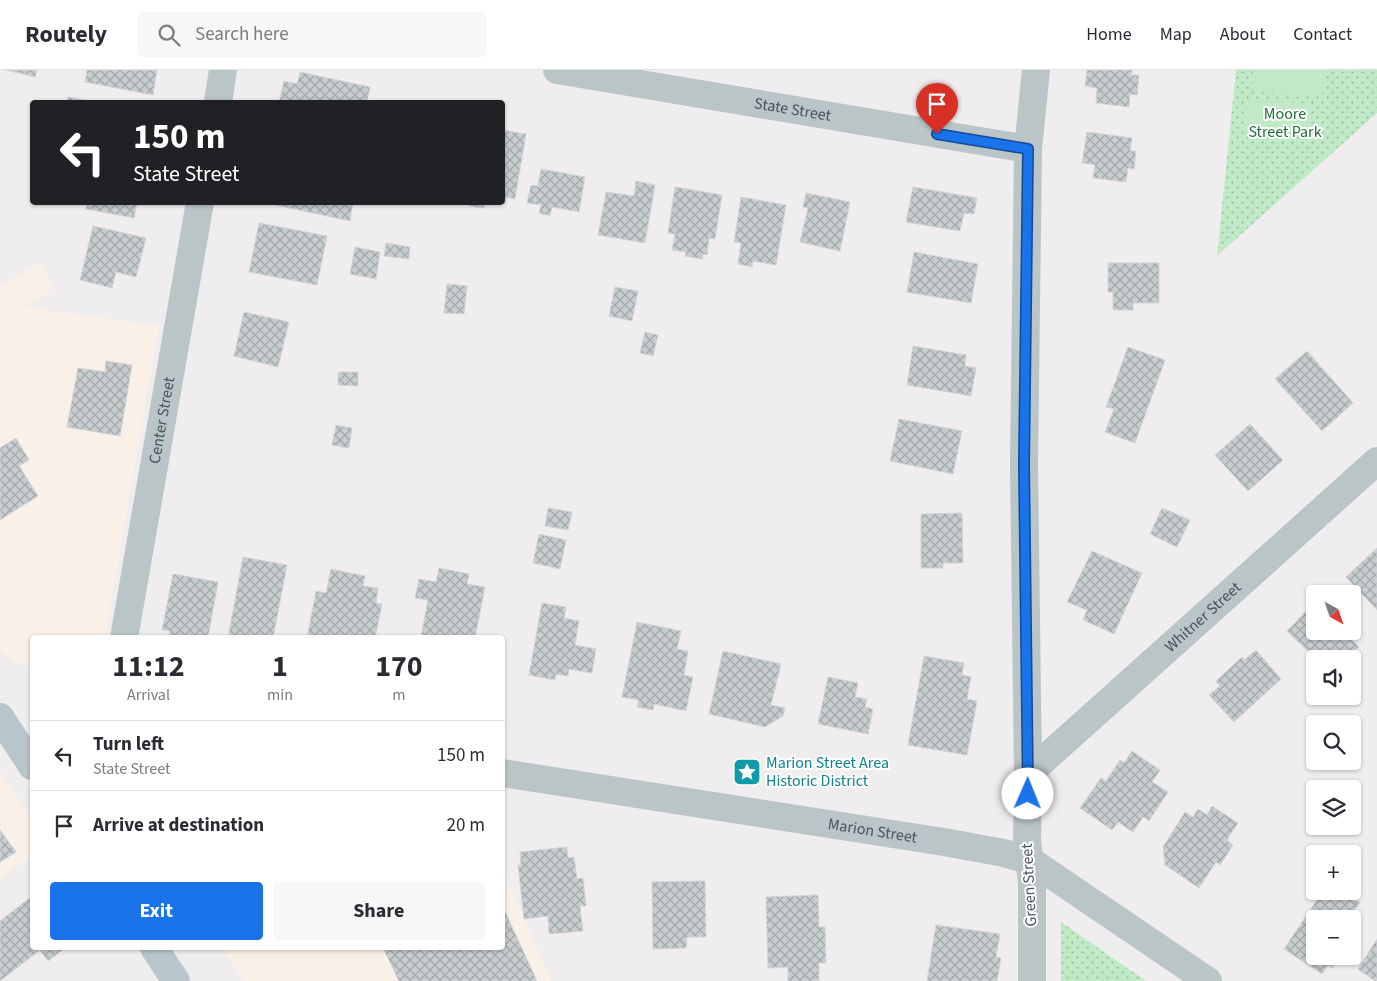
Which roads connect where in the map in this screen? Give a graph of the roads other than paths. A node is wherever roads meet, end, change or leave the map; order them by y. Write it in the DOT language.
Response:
graph roads {
  1 [pos="223,70"];
  2 [pos="557,70"];
  3 [pos="1036,70"];
  4 [pos="218,100"];
  5 [pos="1028,149"];
  6 [pos="199,205"];
  7 [pos="1377,461"];
  8 [pos="125,635"];
  9 [pos="0,717"];
  10 [pos="25,739"];
  11 [pos="30,758"];
  12 [pos="505,773"];
  13 [pos="1028,774"];
  14 [pos="1030,861"];
  15 [pos="155,950"];
  16 [pos="169,980"];
  17 [pos="1032,981"];
  18 [pos="1208,981"];
  1 -- 4 [label="street"];
  2 -- 5 [label="street, State Street"];
  3 -- 5 [label="street, Green Street"];
  5 -- 13 [label="street, Green Street"];
  6 -- 8 [label="street, Center Street"];
  7 -- 13 [label="street, Whitner Street"];
  9 -- 10 [label="main road"];
  10 -- 11 [label="main road"];
  12 -- 14 [label="street, Marion Street"];
  13 -- 14 [label="street, Green Street"];
  14 -- 17 [label="street, Green Street"];
  14 -- 18 [label="street, Marion Street"];
  15 -- 16 [label="main road"];
}
